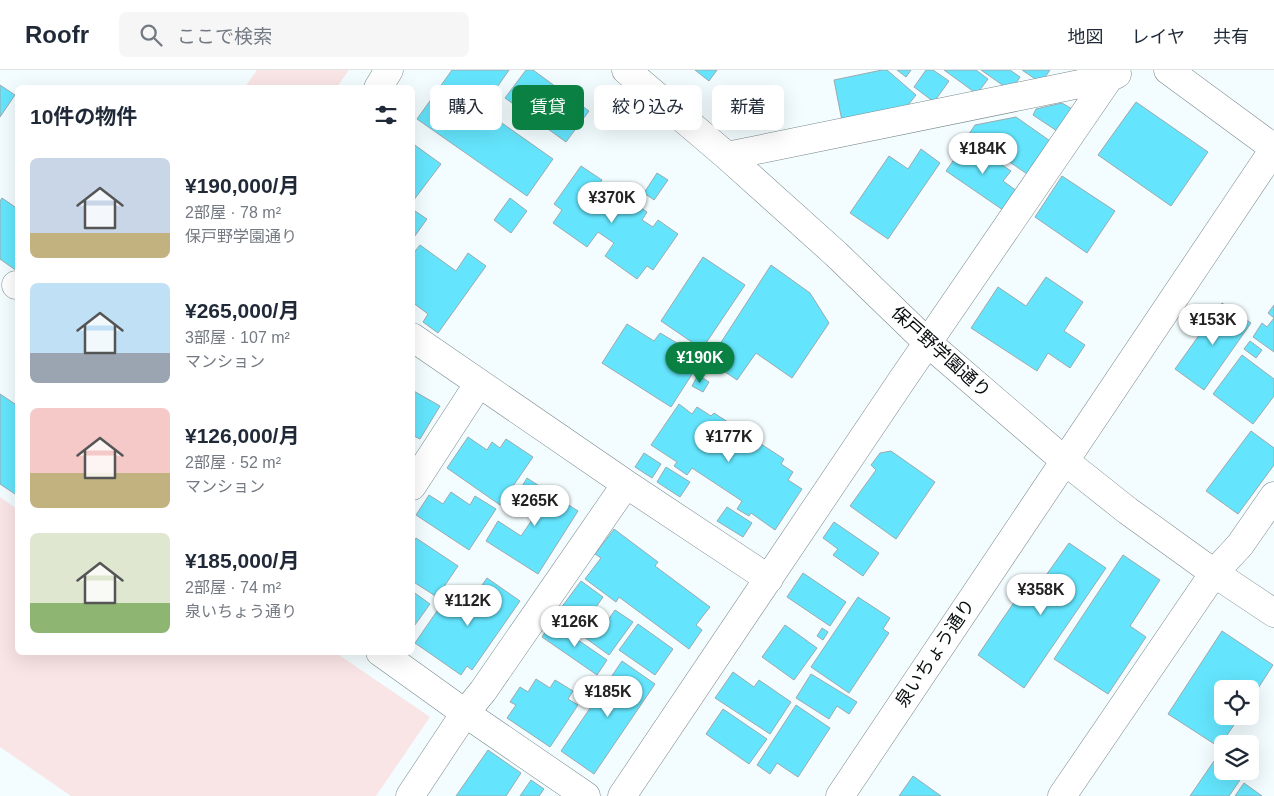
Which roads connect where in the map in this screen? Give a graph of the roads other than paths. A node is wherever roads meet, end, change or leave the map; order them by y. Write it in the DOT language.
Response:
graph roads {
  1 [pos="389,70"];
  2 [pos="626,70"];
  3 [pos="1168,70"];
  4 [pos="1118,74"];
  5 [pos="380,85"];
  6 [pos="1274,148"];
  7 [pos="728,156"];
  8 [pos="415,340"];
  9 [pos="928,343"];
  10 [pos="480,383"];
  11 [pos="1065,461"];
  12 [pos="415,481"];
  13 [pos="626,484"];
  14 [pos="1274,496"];
  15 [pos="1214,573"];
  16 [pos="769,579"];
  17 [pos="1274,613"];
  18 [pos="384,655"];
  19 [pos="465,713"];
  20 [pos="1070,793"];
  21 [pos="410,796"];
  22 [pos="586,796"];
  23 [pos="622,796"];
  24 [pos="840,796"];
  1 -- 5 [label="street"];
  2 -- 7 [label="street, 保戸野学園通り"];
  3 -- 6 [label="street"];
  4 -- 7 [label="street"];
  4 -- 9 [label="street"];
  6 -- 11 [label="street, 泉いちょう通り"];
  7 -- 9 [label="street, 保戸野学園通り"];
  8 -- 10 [label="street"];
  9 -- 11 [label="street, 保戸野学園通り"];
  9 -- 16 [label="street"];
  10 -- 12 [label="street"];
  10 -- 13 [label="street"];
  11 -- 15 [label="street, 保戸野学園通り"];
  11 -- 24 [label="street, 泉いちょう通り"];
  13 -- 16 [label="street"];
  13 -- 19 [label="street"];
  14 -- 15 [label="street"];
  15 -- 17 [label="street, 保戸野学園通り"];
  15 -- 20 [label="street"];
  16 -- 23 [label="street"];
  18 -- 19 [label="street"];
  19 -- 21 [label="street"];
  19 -- 22 [label="street"];
}
